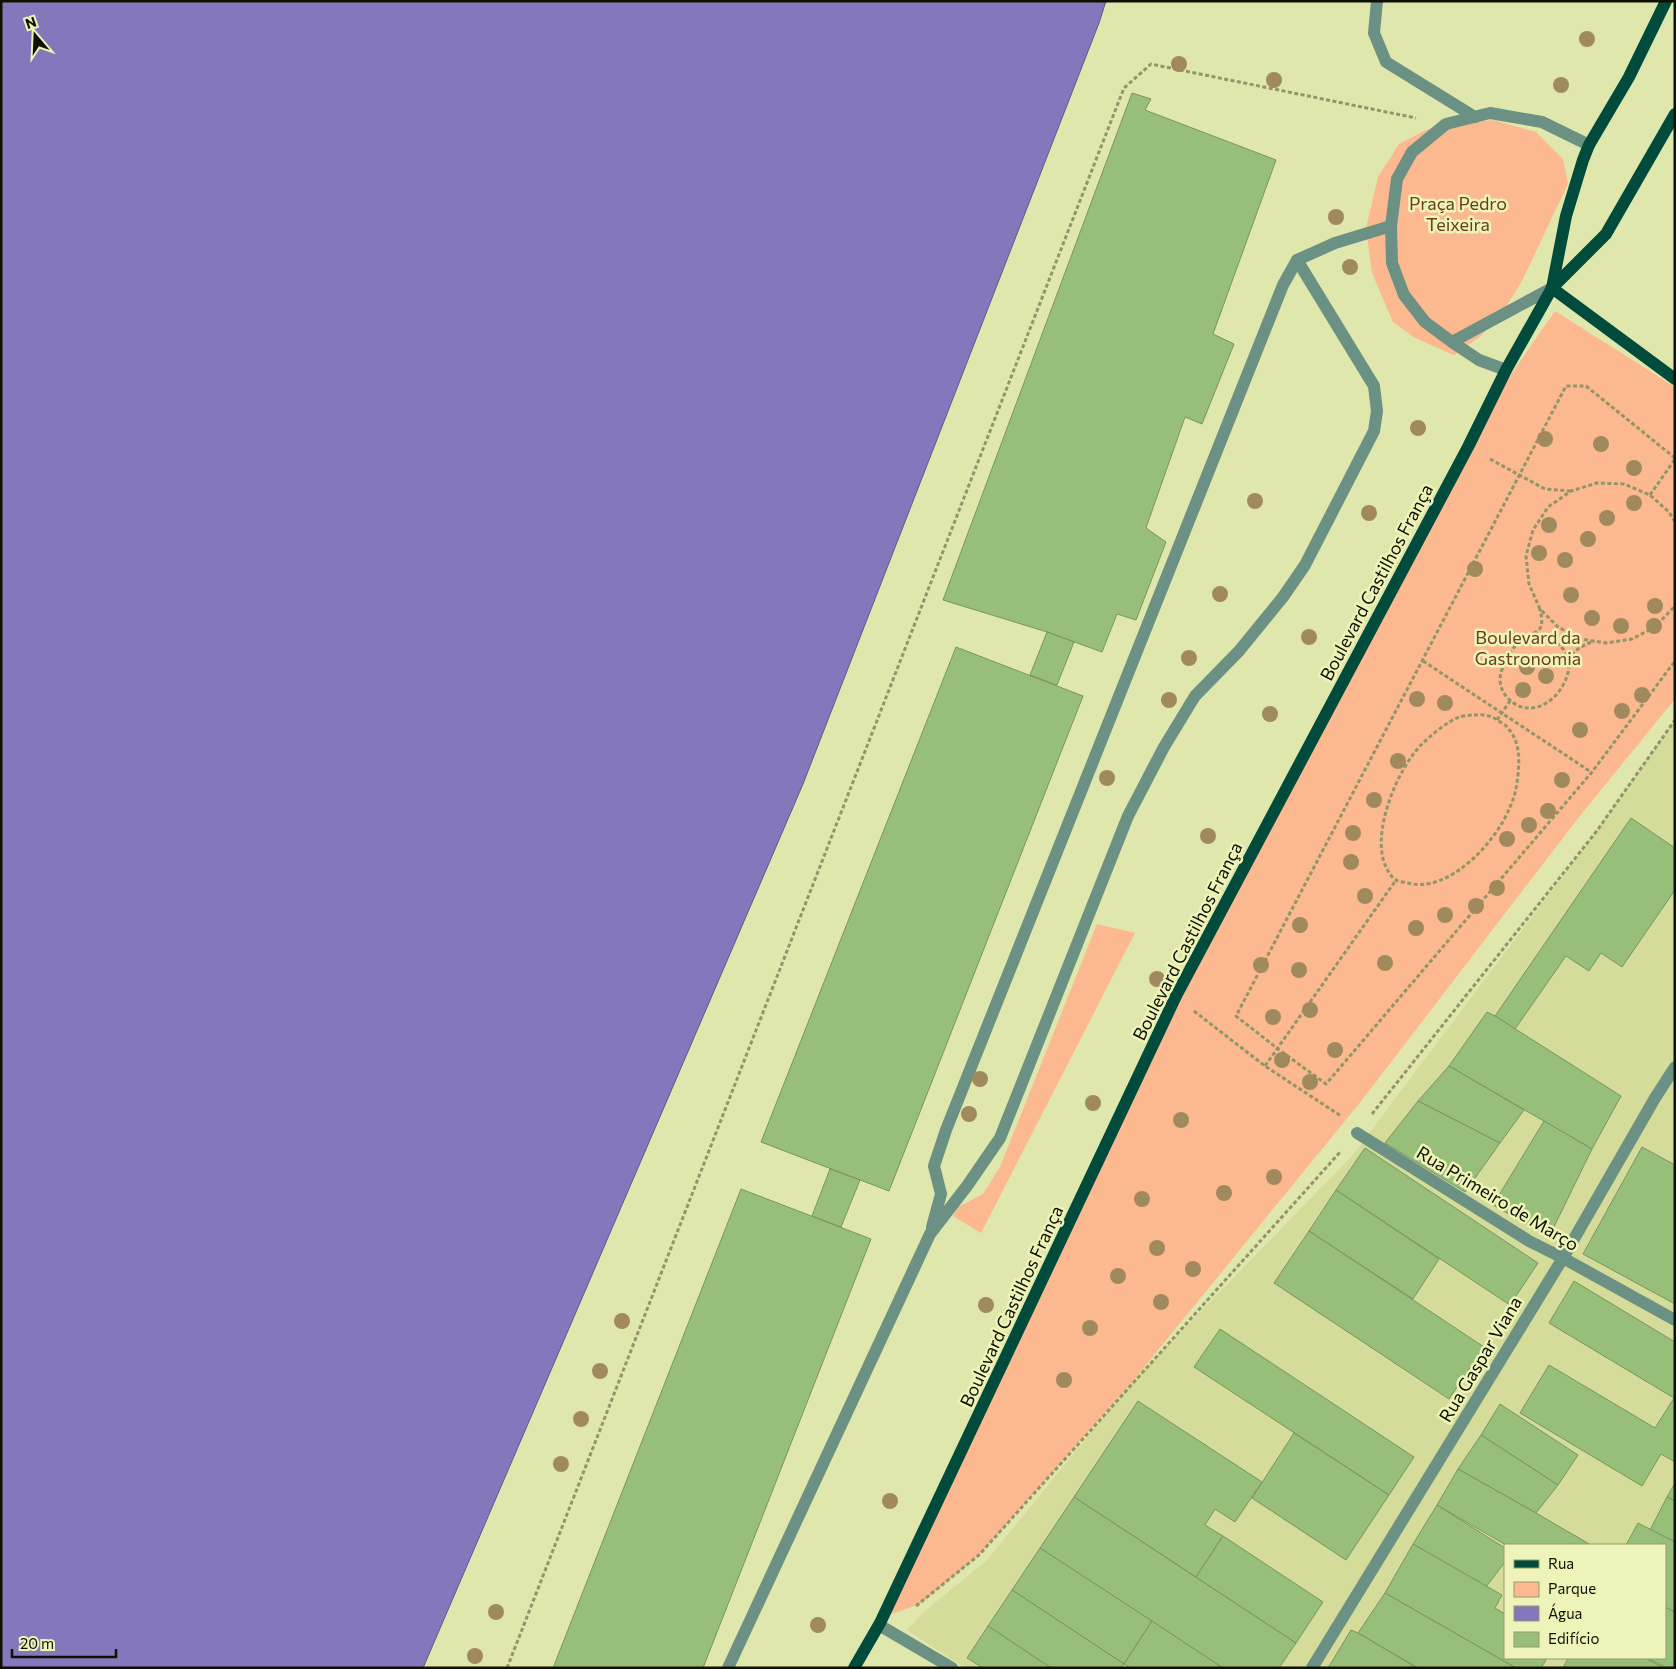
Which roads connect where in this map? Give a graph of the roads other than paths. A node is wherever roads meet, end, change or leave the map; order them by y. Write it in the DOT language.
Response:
graph roads {
  1 [pos="1377,1"];
  2 [pos="1666,1"];
  3 [pos="1675,114"];
  4 [pos="1475,117"];
  5 [pos="1589,146"];
  6 [pos="1391,226"];
  7 [pos="1297,260"];
  8 [pos="1552,288"];
  9 [pos="1452,342"];
  10 [pos="1506,370"];
  11 [pos="1675,379"];
  12 [pos="1675,1067"];
  13 [pos="1357,1133"];
  14 [pos="930,1234"];
  15 [pos="1563,1258"];
  16 [pos="1675,1320"];
  17 [pos="880,1624"];
  18 [pos="728,1668"];
  19 [pos="854,1668"];
  20 [pos="952,1668"];
  21 [pos="1312,1668"];
  1 -- 4 [label="street"];
  2 -- 5 [label="main road"];
  3 -- 8 [label="main road"];
  4 -- 5 [label="street"];
  4 -- 6 [label="street"];
  5 -- 8 [label="main road"];
  6 -- 7 [label="street"];
  6 -- 9 [label="street"];
  7 -- 14 [label="street"];
  7 -- 14 [label="street"];
  8 -- 9 [label="street"];
  8 -- 10 [label="main road, Boulevard Castilhos França"];
  8 -- 11 [label="main road"];
  9 -- 10 [label="street"];
  10 -- 17 [label="main road, Boulevard Castilhos França"];
  12 -- 15 [label="street, Rua Gaspar Viana"];
  13 -- 15 [label="street, Rua Primeiro de Março"];
  14 -- 18 [label="street"];
  15 -- 16 [label="street, Rua Primeiro de Março"];
  15 -- 21 [label="street, Rua Gaspar Viana"];
  17 -- 19 [label="main road, Boulevard Castilhos França"];
  17 -- 20 [label="street"];
}
